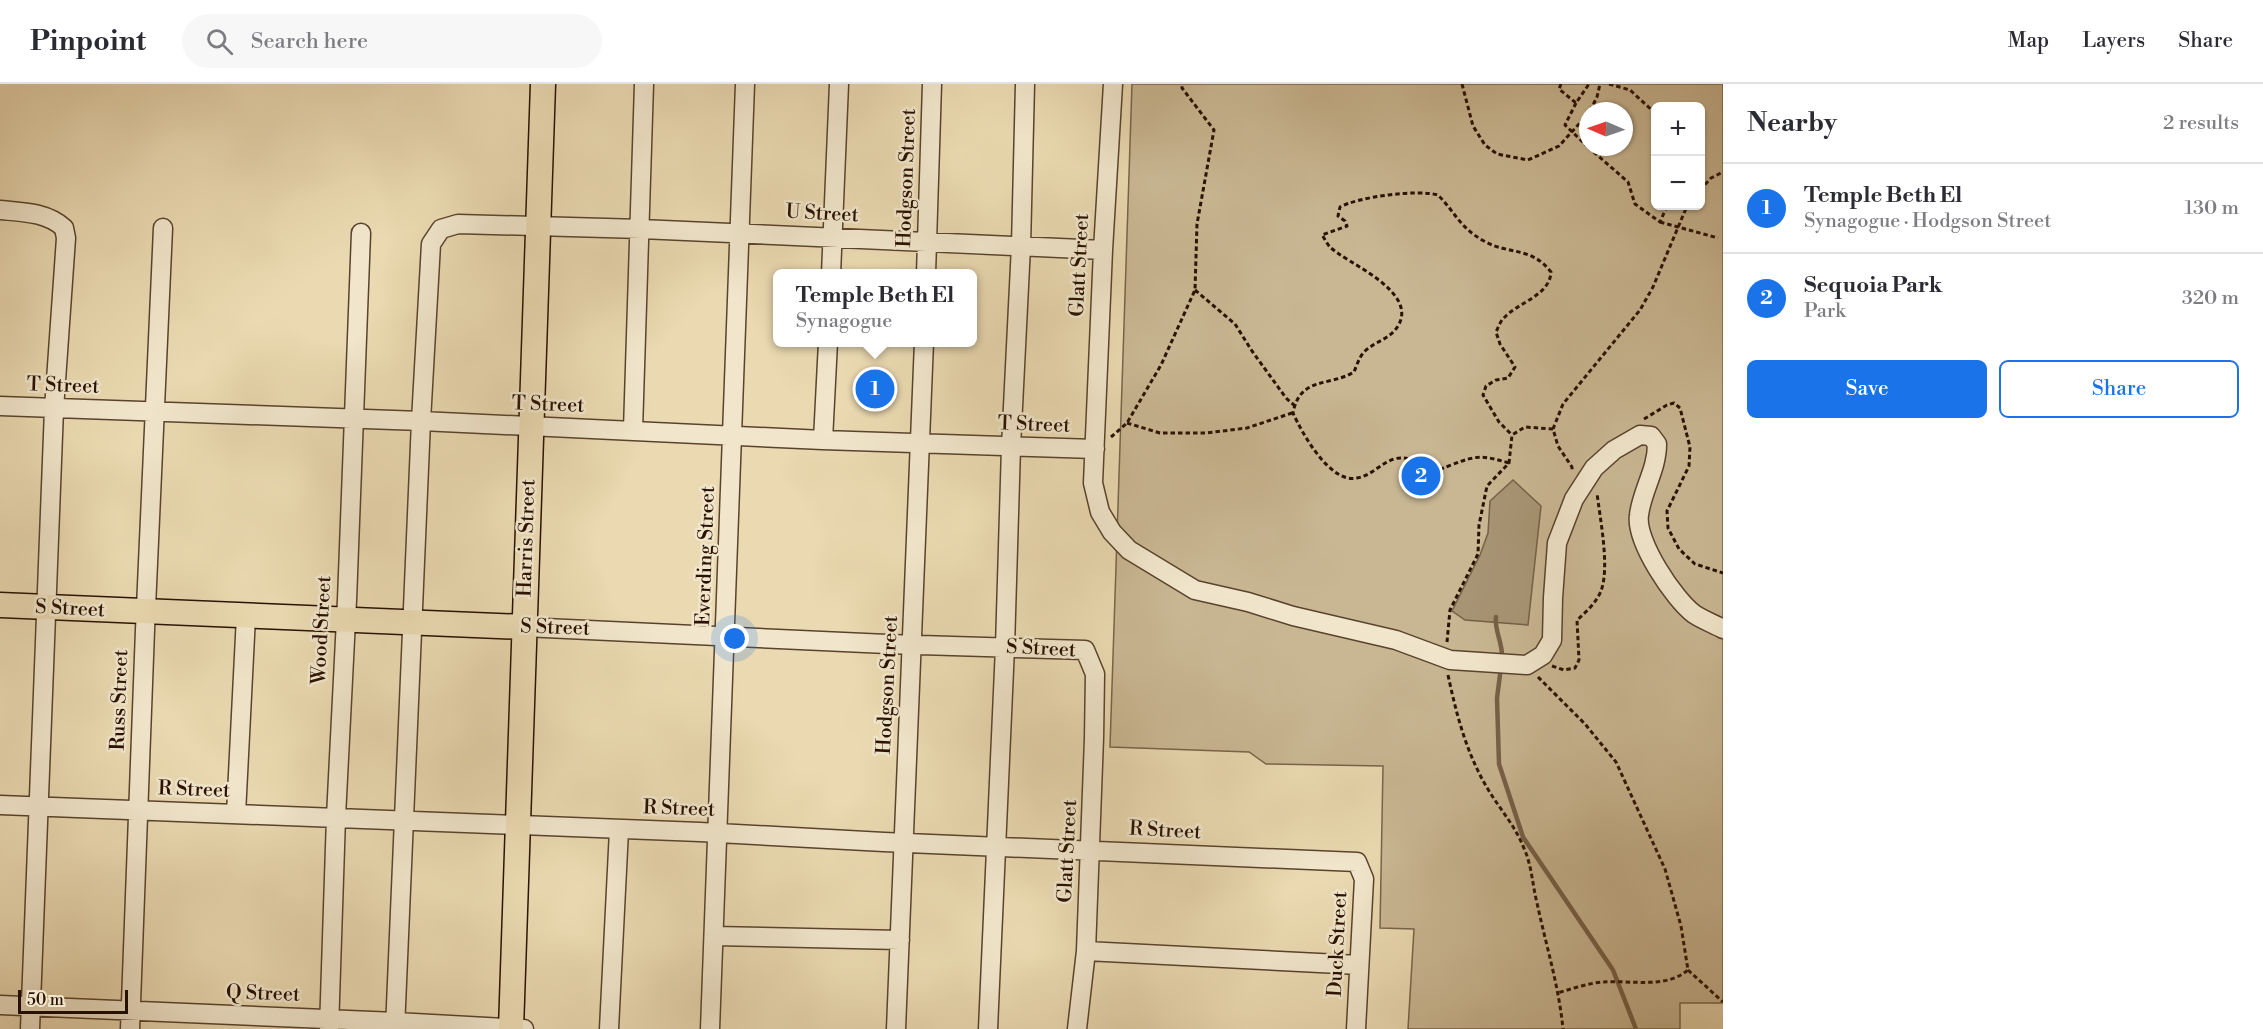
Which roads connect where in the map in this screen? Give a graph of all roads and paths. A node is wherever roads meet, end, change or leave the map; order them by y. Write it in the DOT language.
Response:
graph roads {
  1 [pos="543,84"];
  2 [pos="644,84"];
  3 [pos="745,84"];
  4 [pos="839,84"];
  5 [pos="932,84"];
  6 [pos="1025,84"];
  7 [pos="1113,84"];
  8 [pos="1182,84"];
  9 [pos="1462,84"];
  10 [pos="1561,84"];
  11 [pos="1589,84"];
  12 [pos="1600,84"];
  13 [pos="1609,84"];
  14 [pos="1594,102"];
  15 [pos="1576,103"];
  16 [pos="1651,109"];
  17 [pos="1579,123"];
  18 [pos="1723,172"];
  19 [pos="1705,185"];
  20 [pos="0,210"];
  21 [pos="1665,210"];
  22 [pos="1685,210"];
  23 [pos="1660,222"];
  24 [pos="539,226"];
  25 [pos="163,228"];
  26 [pos="641,229"];
  27 [pos="361,233"];
  28 [pos="740,233"];
  29 [pos="833,237"];
  30 [pos="1718,238"];
  31 [pos="928,242"];
  32 [pos="1021,246"];
  33 [pos="1103,250"];
  34 [pos="831,269"];
  35 [pos="926,269"];
  36 [pos="1195,290"];
  37 [pos="828,347"];
  38 [pos="924,347"];
  39 [pos="1294,405"];
  40 [pos="0,406"];
  41 [pos="54,409"];
  42 [pos="155,411"];
  43 [pos="1293,413"];
  44 [pos="354,419"];
  45 [pos="421,421"];
  46 [pos="1127,423"];
  47 [pos="531,427"];
  48 [pos="1553,429"];
  49 [pos="633,430"];
  50 [pos="1512,435"];
  51 [pos="733,436"];
  52 [pos="823,440"];
  53 [pos="920,443"];
  54 [pos="1011,447"];
  55 [pos="1095,449"];
  56 [pos="1509,463"];
  57 [pos="1574,499"];
  58 [pos="0,605"];
  59 [pos="46,608"];
  60 [pos="146,612"];
  61 [pos="246,616"];
  62 [pos="345,619"];
  63 [pos="413,622"];
  64 [pos="524,627"];
  65 [pos="1723,629"];
  66 [pos="726,635"];
  67 [pos="913,644"];
  68 [pos="1005,646"];
  69 [pos="1445,659"];
  70 [pos="1527,664"];
  71 [pos="1095,674"];
  72 [pos="0,805"];
  73 [pos="37,807"];
  74 [pos="139,810"];
  75 [pos="236,814"];
  76 [pos="336,817"];
  77 [pos="403,821"];
  78 [pos="518,826"];
  79 [pos="619,830"];
  80 [pos="716,833"];
  81 [pos="902,843"];
  82 [pos="997,846"];
  83 [pos="1090,850"];
  84 [pos="1357,862"];
  85 [pos="714,936"];
  86 [pos="900,940"];
  87 [pos="1086,951"];
  88 [pos="1359,965"];
  89 [pos="1688,970"];
  90 [pos="1557,993"];
  91 [pos="1723,1002"];
  92 [pos="0,1005"];
  93 [pos="31,1006"];
  94 [pos="130,1011"];
  95 [pos="229,1022"];
  96 [pos="329,1024"];
  97 [pos="395,1025"];
  98 [pos="30,1029"];
  99 [pos="130,1029"];
  100 [pos="511,1029"];
  101 [pos="524,1029"];
  102 [pos="609,1029"];
  103 [pos="710,1029"];
  104 [pos="896,1029"];
  105 [pos="988,1029"];
  106 [pos="1077,1029"];
  107 [pos="1356,1029"];
  108 [pos="1563,1029"];
  1 -- 24 [label="main road, Harris Street"];
  2 -- 26 [label="street"];
  3 -- 28 [label="street, Everding Street"];
  4 -- 29 [label="street"];
  5 -- 31 [label="street, Hodgson Street"];
  6 -- 32 [label="street"];
  7 -- 33 [label="street, Glatt Street"];
  8 -- 36 [label="path"];
  9 -- 17 [label="path"];
  10 -- 15 [label="path"];
  11 -- 15 [label="path"];
  12 -- 14 [label="path"];
  13 -- 16 [label="path"];
  15 -- 23 [label="path, bridge"];
  18 -- 19 [label="path"];
  20 -- 41 [label="street"];
  21 -- 23 [label="path"];
  22 -- 48 [label="path"];
  23 -- 30 [label="path, bridge"];
  24 -- 26 [label="street, U Street"];
  24 -- 45 [label="street, U Street"];
  24 -- 47 [label="main road, Harris Street"];
  25 -- 42 [label="street, Russ Street"];
  26 -- 28 [label="street, U Street"];
  26 -- 49 [label="street"];
  27 -- 44 [label="street, Wood Street"];
  28 -- 29 [label="street, U Street"];
  28 -- 51 [label="street, Everding Street"];
  29 -- 31 [label="street, U Street"];
  29 -- 34 [label="street"];
  31 -- 32 [label="street, U Street"];
  31 -- 35 [label="street, Hodgson Street"];
  32 -- 33 [label="street, U Street"];
  32 -- 54 [label="street"];
  33 -- 55 [label="street, Glatt Street"];
  36 -- 39 [label="path"];
  36 -- 46 [label="path"];
  37 -- 52 [label="street"];
  38 -- 53 [label="street, Hodgson Street"];
  39 -- 43 [label="path"];
  39 -- 50 [label="path"];
  40 -- 41 [label="street, T Street"];
  41 -- 42 [label="street, T Street"];
  41 -- 59 [label="street"];
  42 -- 44 [label="street, T Street"];
  42 -- 60 [label="street, Russ Street"];
  43 -- 46 [label="path"];
  43 -- 56 [label="path"];
  44 -- 45 [label="street, T Street"];
  44 -- 62 [label="street, Wood Street"];
  45 -- 47 [label="street, T Street"];
  45 -- 63 [label="street, U Street"];
  46 -- 55 [label="path"];
  47 -- 49 [label="street, T Street"];
  47 -- 64 [label="main road, Harris Street"];
  48 -- 50 [label="path"];
  48 -- 57 [label="path"];
  49 -- 51 [label="street, T Street"];
  50 -- 56 [label="path"];
  51 -- 52 [label="street, T Street"];
  51 -- 66 [label="street, Everding Street"];
  52 -- 53 [label="street, T Street"];
  53 -- 54 [label="street, T Street"];
  53 -- 67 [label="street, Hodgson Street"];
  54 -- 55 [label="street, T Street"];
  54 -- 68 [label="street"];
  55 -- 69 [label="street, Glatt Street"];
  56 -- 69 [label="path"];
  57 -- 65 [label="street"];
  57 -- 70 [label="street"];
  58 -- 59 [label="main road, S Street"];
  59 -- 60 [label="main road, S Street"];
  59 -- 73 [label="street"];
  60 -- 61 [label="main road, S Street"];
  60 -- 74 [label="street, Russ Street"];
  61 -- 62 [label="main road, S Street"];
  61 -- 75 [label="street"];
  62 -- 63 [label="main road, S Street"];
  62 -- 76 [label="street, Wood Street"];
  63 -- 64 [label="main road, S Street"];
  63 -- 77 [label="street, U Street"];
  64 -- 66 [label="street, S Street"];
  64 -- 78 [label="main road, Harris Street"];
  66 -- 67 [label="street, S Street"];
  66 -- 80 [label="street, Everding Street"];
  67 -- 68 [label="street, S Street"];
  67 -- 81 [label="street, Hodgson Street"];
  68 -- 71 [label="street, S Street"];
  68 -- 82 [label="street"];
  69 -- 70 [label="street, Glatt Street"];
  69 -- 90 [label="path"];
  70 -- 89 [label="path"];
  71 -- 83 [label="street, Glatt Street"];
  72 -- 73 [label="street, R Street"];
  73 -- 74 [label="street, R Street"];
  73 -- 93 [label="street"];
  74 -- 75 [label="street, R Street"];
  74 -- 94 [label="street, Russ Street"];
  75 -- 76 [label="street, R Street"];
  76 -- 77 [label="street, R Street"];
  76 -- 96 [label="street, Wood Street"];
  77 -- 78 [label="street, R Street"];
  77 -- 97 [label="street, U Street"];
  78 -- 79 [label="street, R Street"];
  78 -- 100 [label="main road, Harris Street"];
  79 -- 80 [label="street, R Street"];
  79 -- 102 [label="street"];
  80 -- 81 [label="street, R Street"];
  80 -- 85 [label="street, Everding Street"];
  81 -- 82 [label="street, R Street"];
  81 -- 86 [label="street, Hodgson Street"];
  82 -- 83 [label="street, R Street"];
  82 -- 105 [label="street"];
  83 -- 84 [label="street, R Street"];
  83 -- 87 [label="street, Glatt Street"];
  84 -- 88 [label="street, Duck Street"];
  85 -- 86 [label="street"];
  85 -- 103 [label="street, Everding Street"];
  86 -- 104 [label="street, Hodgson Street"];
  87 -- 88 [label="street"];
  87 -- 106 [label="street, Glatt Street"];
  88 -- 107 [label="street, Duck Street"];
  89 -- 90 [label="path"];
  89 -- 91 [label="path"];
  90 -- 108 [label="path"];
  92 -- 93 [label="street, Q Street"];
  93 -- 94 [label="street, Q Street"];
  93 -- 98 [label="street"];
  94 -- 95 [label="street, Q Street"];
  94 -- 99 [label="street, Russ Street"];
  95 -- 96 [label="street, Q Street"];
  96 -- 97 [label="street, Q Street"];
  97 -- 100 [label="street, Q Street"];
  100 -- 101 [label="street, Q Street"];
}
